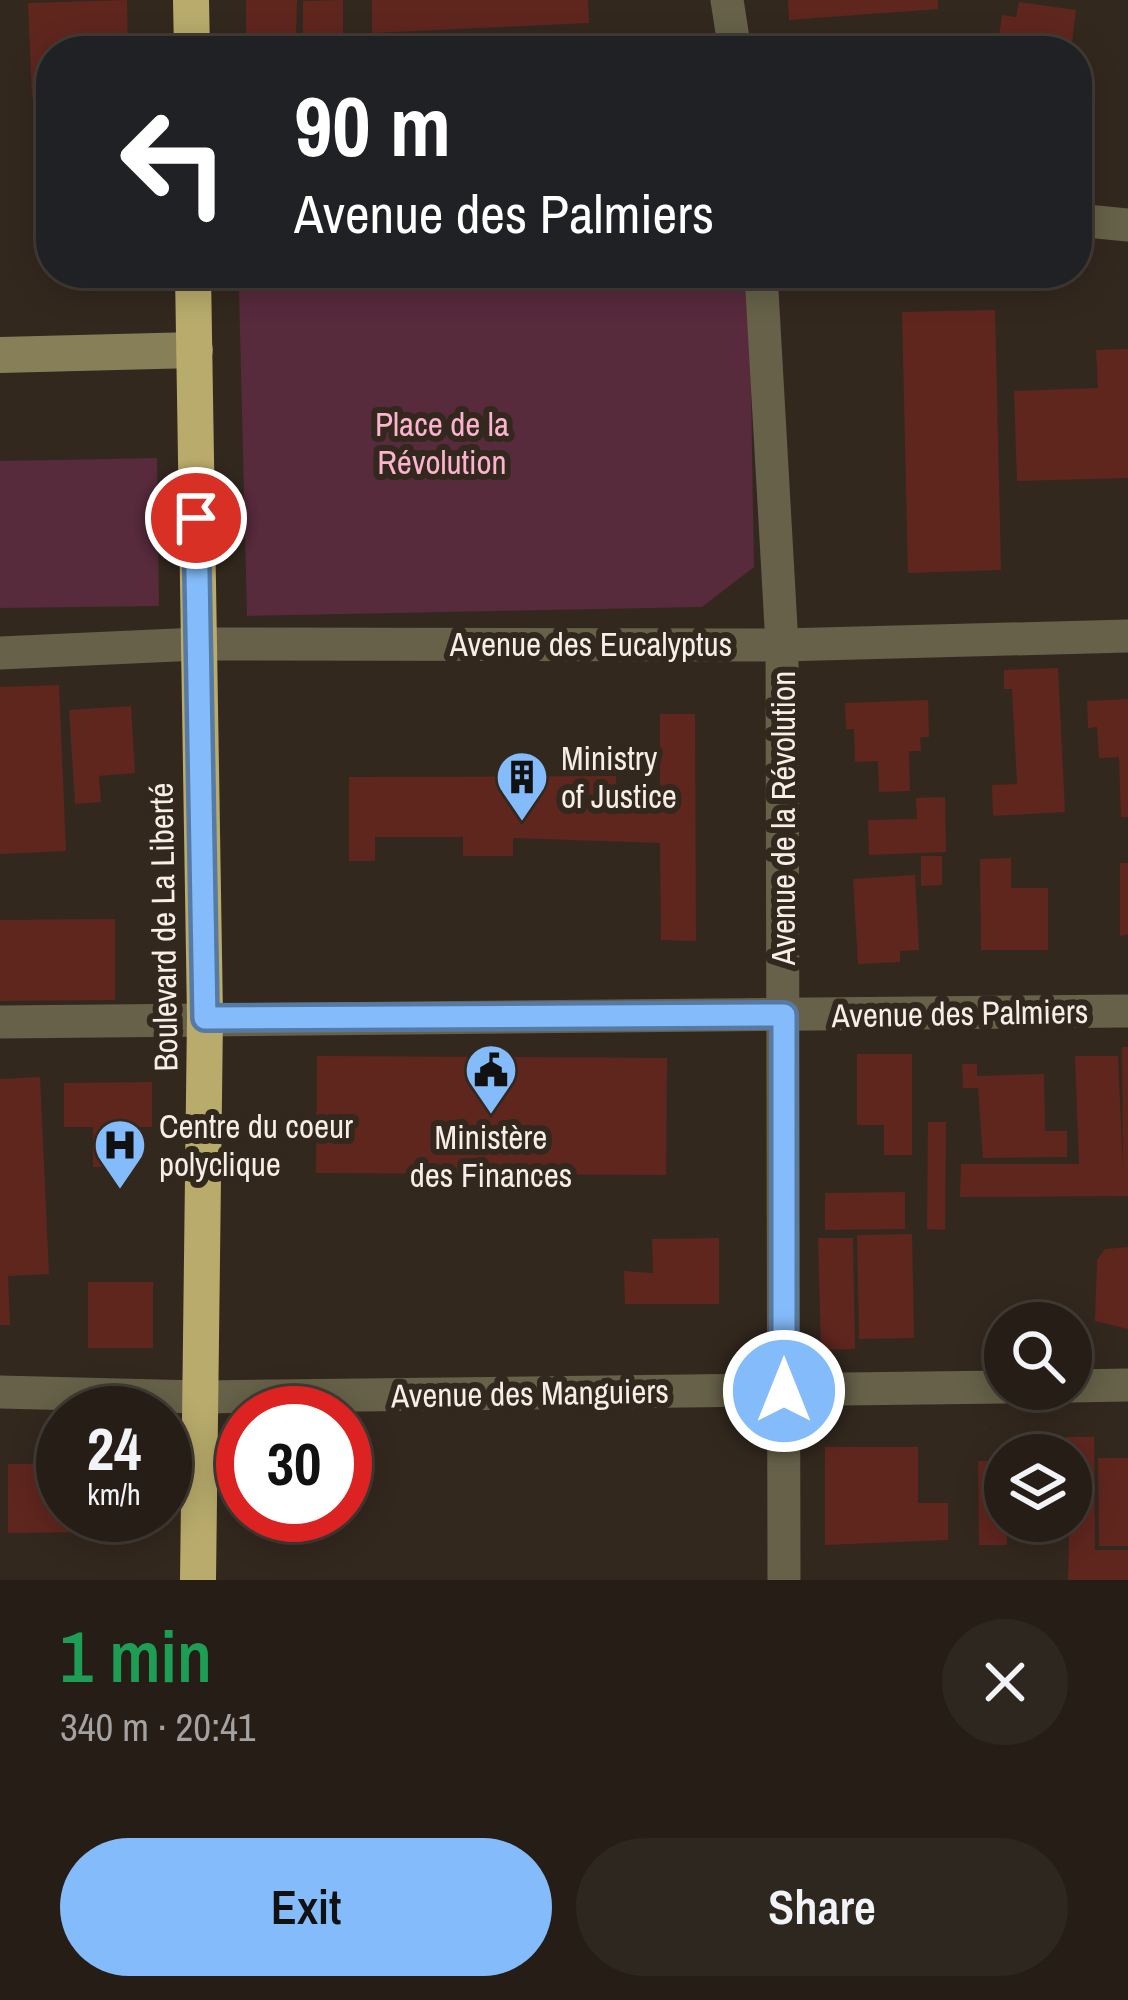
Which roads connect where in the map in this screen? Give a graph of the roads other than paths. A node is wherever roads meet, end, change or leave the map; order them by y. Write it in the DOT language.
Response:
graph roads {
  1 [pos="191,0"];
  2 [pos="727,0"];
  3 [pos="192,36"];
  4 [pos="732,36"];
  5 [pos="1092,221"];
  6 [pos="1128,225"];
  7 [pos="193,288"];
  8 [pos="762,288"];
  9 [pos="195,350"];
  10 [pos="0,355"];
  11 [pos="1128,636"];
  12 [pos="198,644"];
  13 [pos="782,645"];
  14 [pos="0,653"];
  15 [pos="1128,1011"];
  16 [pos="784,1015"];
  17 [pos="205,1018"];
  18 [pos="0,1022"];
  19 [pos="1128,1385"];
  20 [pos="1092,1386"];
  21 [pos="984,1387"];
  22 [pos="784,1391"];
  23 [pos="0,1392"];
  24 [pos="199,1397"];
  25 [pos="198,1580"];
  26 [pos="784,1580"];
  1 -- 3 [label="highway"];
  2 -- 4 [label="street"];
  5 -- 6 [label="street"];
  7 -- 9 [label="highway, Boulevard de La Liberté"];
  8 -- 13 [label="street, Avenue de la Révolution"];
  9 -- 10 [label="street"];
  9 -- 12 [label="highway, Boulevard de La Liberté"];
  11 -- 13 [label="street, Avenue des Eucalyptus"];
  12 -- 13 [label="street, Avenue des Eucalyptus"];
  12 -- 14 [label="street, Avenue des Eucalyptus"];
  12 -- 17 [label="highway, Boulevard de La Liberté"];
  13 -- 16 [label="street, Avenue de la Révolution"];
  15 -- 16 [label="street, Avenue des Palmiers"];
  16 -- 17 [label="street, Avenue des Palmiers"];
  16 -- 22 [label="street, Avenue de la Révolution"];
  17 -- 18 [label="street, Avenue des Palmiers"];
  17 -- 24 [label="highway, Boulevard de La Liberté"];
  19 -- 20 [label="street"];
  21 -- 22 [label="street, Avenue des Manguiers"];
  22 -- 24 [label="street, Avenue des Manguiers"];
  22 -- 26 [label="street, Avenue de la Révolution"];
  23 -- 24 [label="street, Avenue des Manguiers"];
  24 -- 25 [label="highway, Boulevard de La Liberté"];
}
